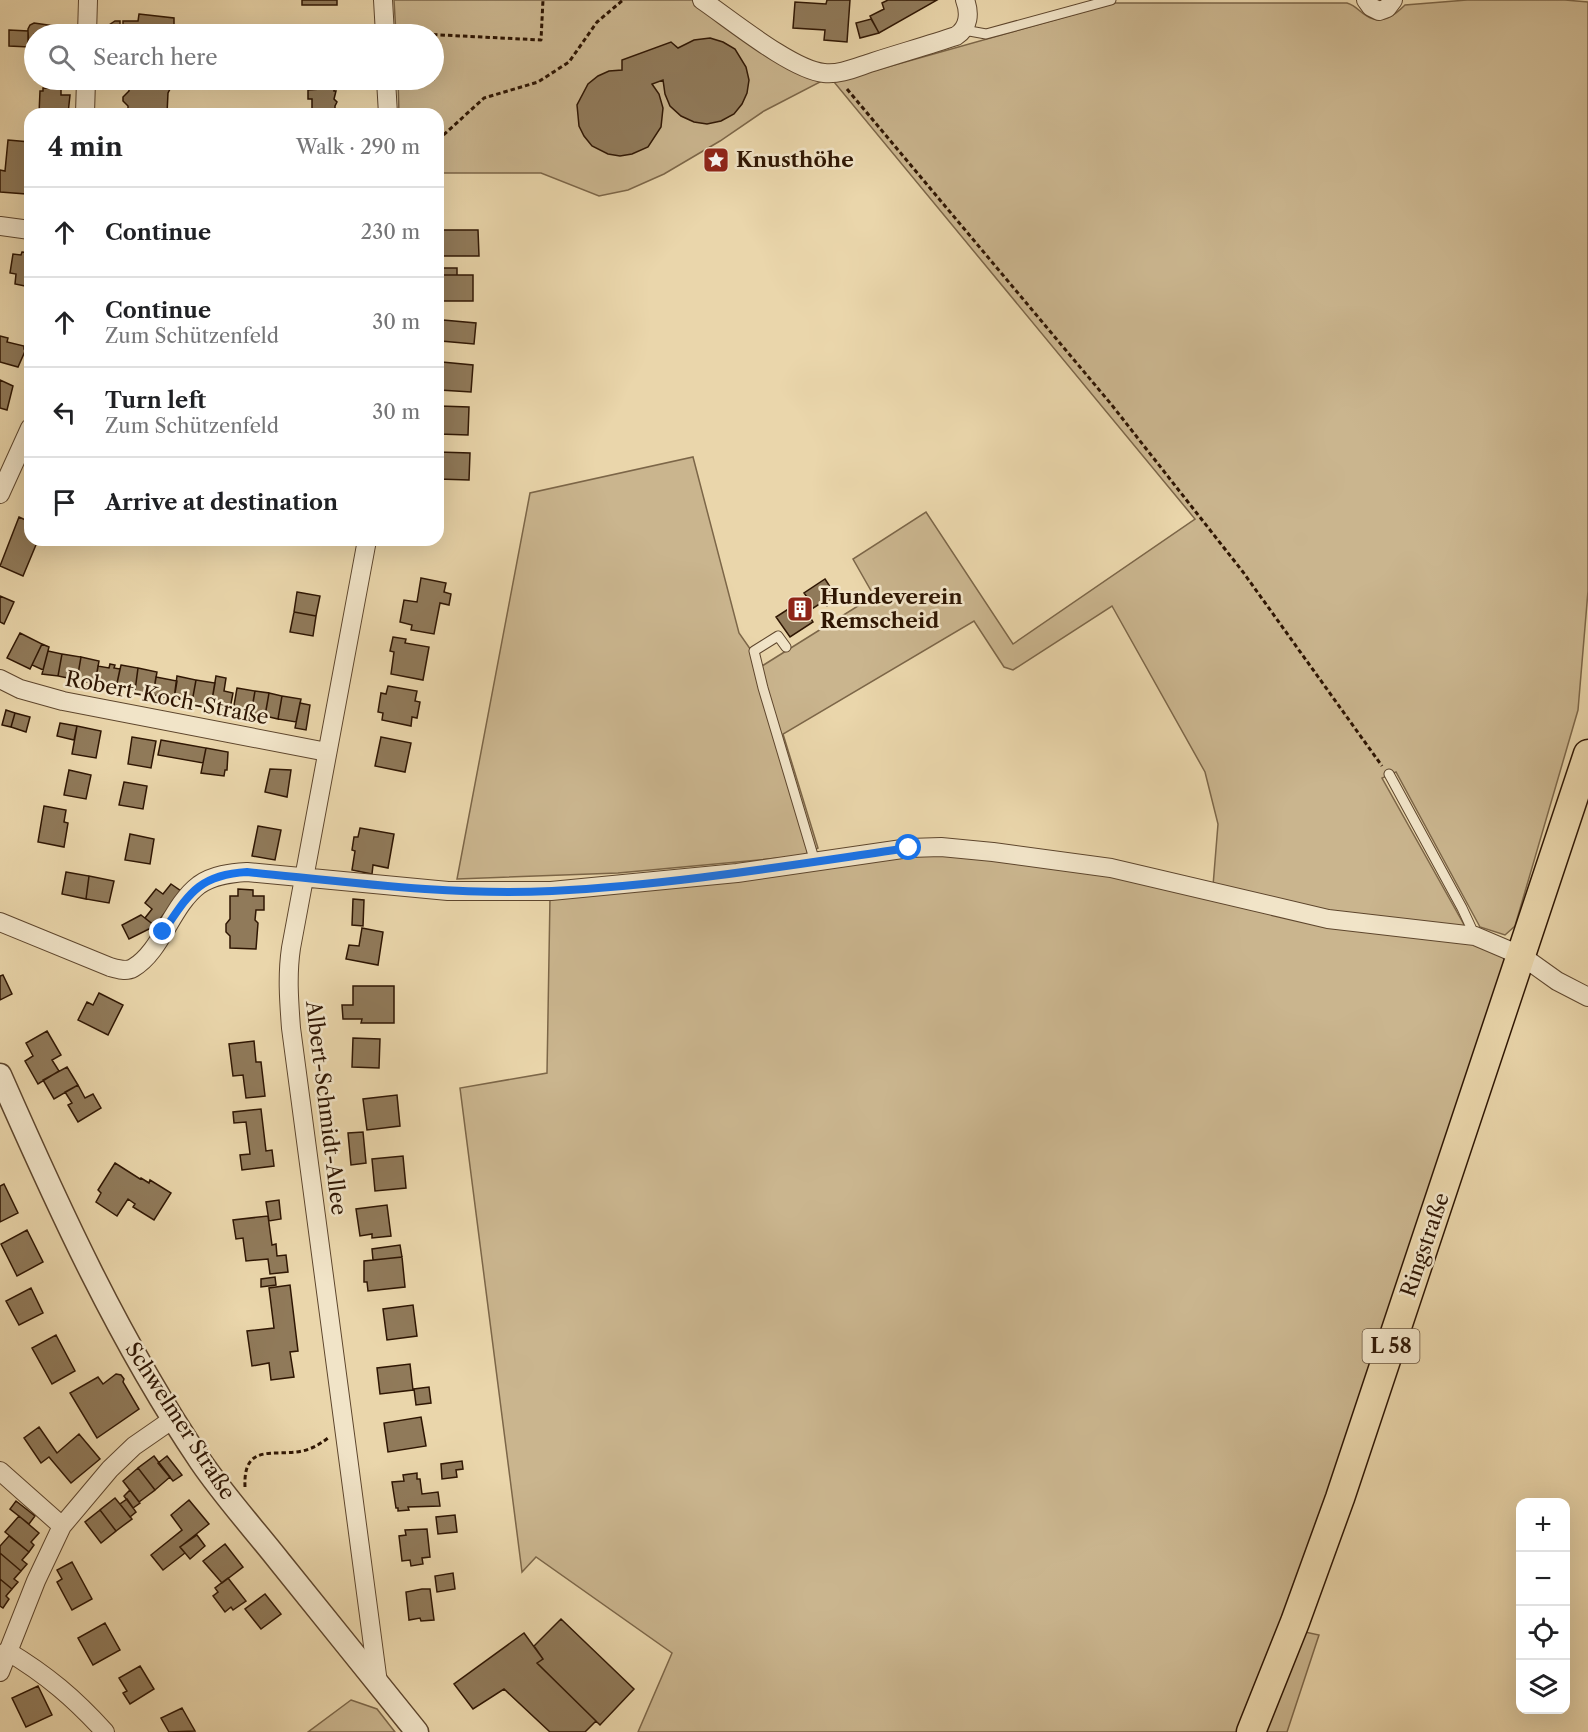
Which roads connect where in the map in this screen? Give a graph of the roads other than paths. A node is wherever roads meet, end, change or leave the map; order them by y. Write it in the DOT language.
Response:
graph roads {
  1 [pos="88,0"];
  2 [pos="383,0"];
  3 [pos="702,0"];
  4 [pos="965,0"];
  5 [pos="1111,0"];
  6 [pos="1366,0"];
  7 [pos="1393,0"];
  8 [pos="87,24"];
  9 [pos="384,24"];
  10 [pos="964,30"];
  11 [pos="86,90"];
  12 [pos="387,90"];
  13 [pos="85,108"];
  14 [pos="388,108"];
  15 [pos="0,226"];
  16 [pos="24,229"];
  17 [pos="24,441"];
  18 [pos="0,494"];
  19 [pos="366,546"];
  20 [pos="786,647"];
  21 [pos="0,680"];
  22 [pos="327,752"];
  23 [pos="1588,754"];
  24 [pos="1389,774"];
  25 [pos="815,862"];
  26 [pos="305,878"];
  27 [pos="0,922"];
  28 [pos="1475,936"];
  29 [pos="1522,956"];
  30 [pos="1588,997"];
  31 [pos="0,1075"];
  32 [pos="173,1419"];
  33 [pos="0,1471"];
  34 [pos="62,1526"];
  35 [pos="8,1651"];
  36 [pos="0,1671"];
  37 [pos="379,1684"];
  38 [pos="105,1732"];
  39 [pos="417,1732"];
  40 [pos="1251,1732"];
  1 -- 8 [label="street"];
  2 -- 9 [label="street"];
  3 -- 10 [label="street"];
  4 -- 10 [label="street"];
  5 -- 10 [label="lane"];
  6 -- 7 [label="street"];
  11 -- 13 [label="street"];
  12 -- 14 [label="street"];
  15 -- 16 [label="street"];
  17 -- 18 [label="street"];
  19 -- 22 [label="street, Albert-Schmidt-Allee"];
  20 -- 25 [label="lane"];
  21 -- 22 [label="street, Robert-Koch-Straße"];
  22 -- 26 [label="street, Albert-Schmidt-Allee"];
  23 -- 29 [label="main road, Ringstraße / L 58"];
  24 -- 28 [label="lane"];
  25 -- 26 [label="street"];
  25 -- 28 [label="street"];
  26 -- 27 [label="street"];
  26 -- 37 [label="street, Albert-Schmidt-Allee"];
  28 -- 29 [label="street"];
  29 -- 30 [label="street"];
  29 -- 40 [label="main road, Ringstraße / L 58"];
  31 -- 32 [label="street, Schwelmer Straße"];
  32 -- 34 [label="street"];
  32 -- 37 [label="street, Schwelmer Straße"];
  33 -- 34 [label="street"];
  34 -- 35 [label="street"];
  35 -- 36 [label="street"];
  35 -- 38 [label="street"];
  37 -- 39 [label="street, Schwelmer Straße"];
}
